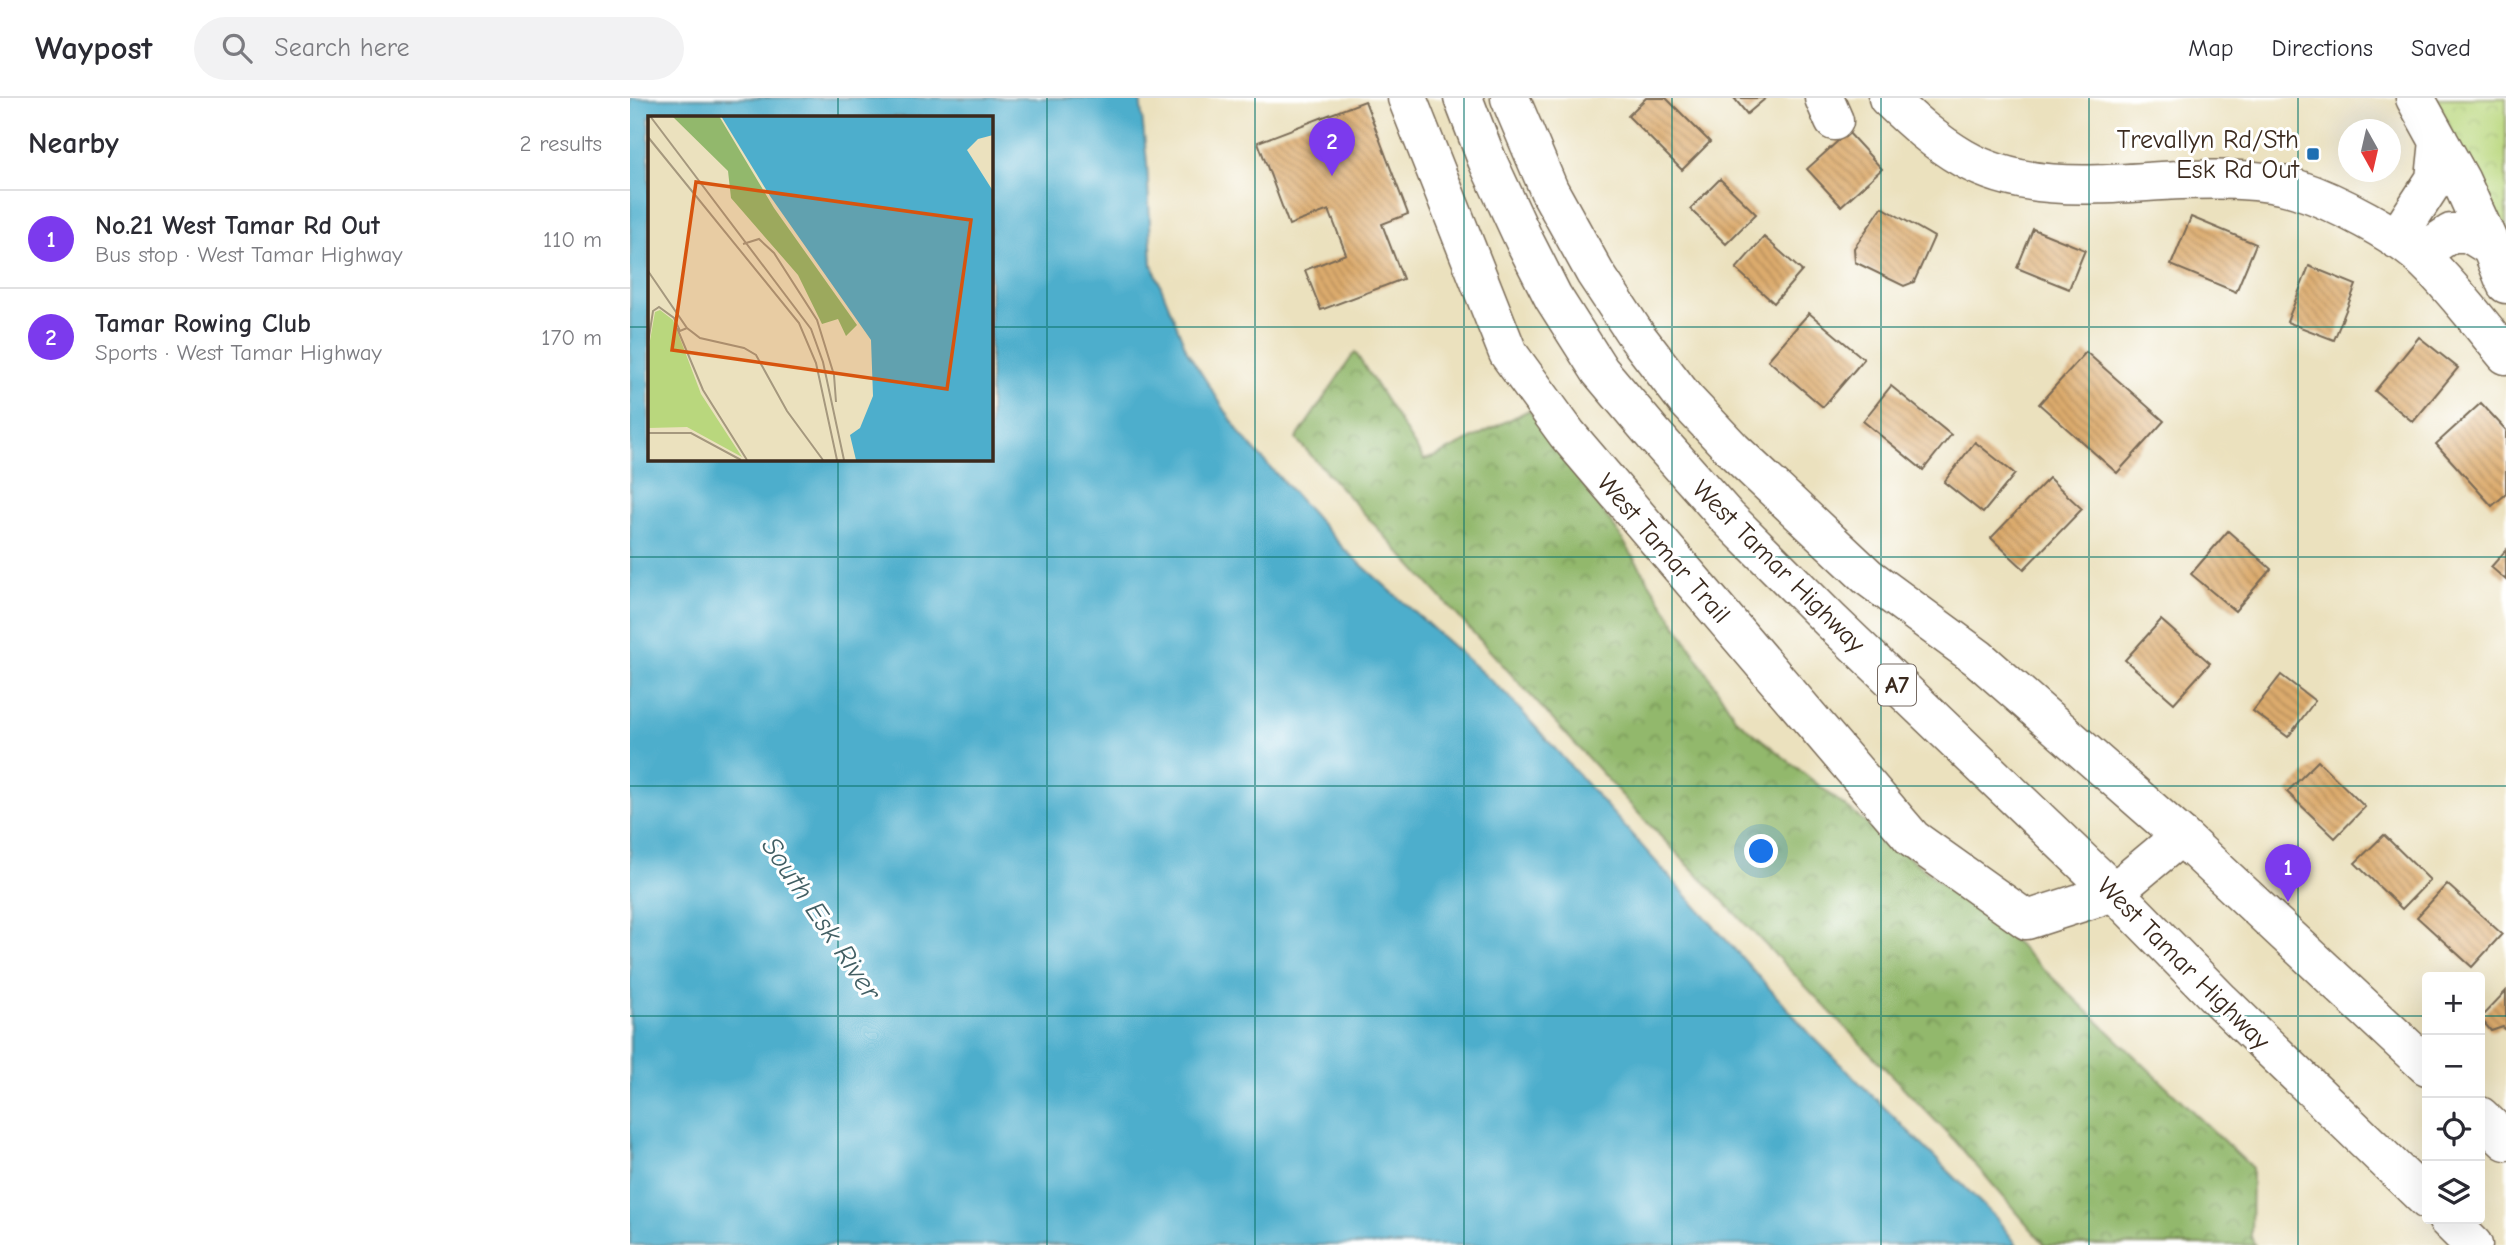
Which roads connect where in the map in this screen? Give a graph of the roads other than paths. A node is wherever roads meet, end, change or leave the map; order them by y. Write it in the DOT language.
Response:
graph roads {
  1 [pos="1408,98"];
  2 [pos="1464,98"];
  3 [pos="1510,98"];
  4 [pos="1888,98"];
  5 [pos="2415,98"];
  6 [pos="2439,141"];
  7 [pos="2491,247"];
  8 [pos="2411,250"];
  9 [pos="2506,284"];
  10 [pos="2506,355"];
  11 [pos="2181,836"];
  12 [pos="2114,892"];
  13 [pos="2422,1061"];
  14 [pos="2485,1121"];
  15 [pos="2506,1141"];
  16 [pos="2422,1195"];
  17 [pos="2452,1224"];
  18 [pos="2473,1245"];
  1 -- 12 [label="main road, West Tamar Trail"];
  2 -- 12 [label="main road, West Tamar Highway / A7"];
  3 -- 11 [label="main road, West Tamar Highway"];
  4 -- 8 [label="main road"];
  5 -- 6 [label="main road"];
  6 -- 7 [label="main road"];
  6 -- 8 [label="main road"];
  7 -- 8 [label="main road"];
  7 -- 9 [label="main road"];
  8 -- 10 [label="main road"];
  11 -- 12 [label="main road"];
  11 -- 13 [label="main road, West Tamar Highway"];
  12 -- 16 [label="main road, West Tamar Highway / A7"];
  14 -- 15 [label="main road"];
  17 -- 18 [label="main road"];
}
